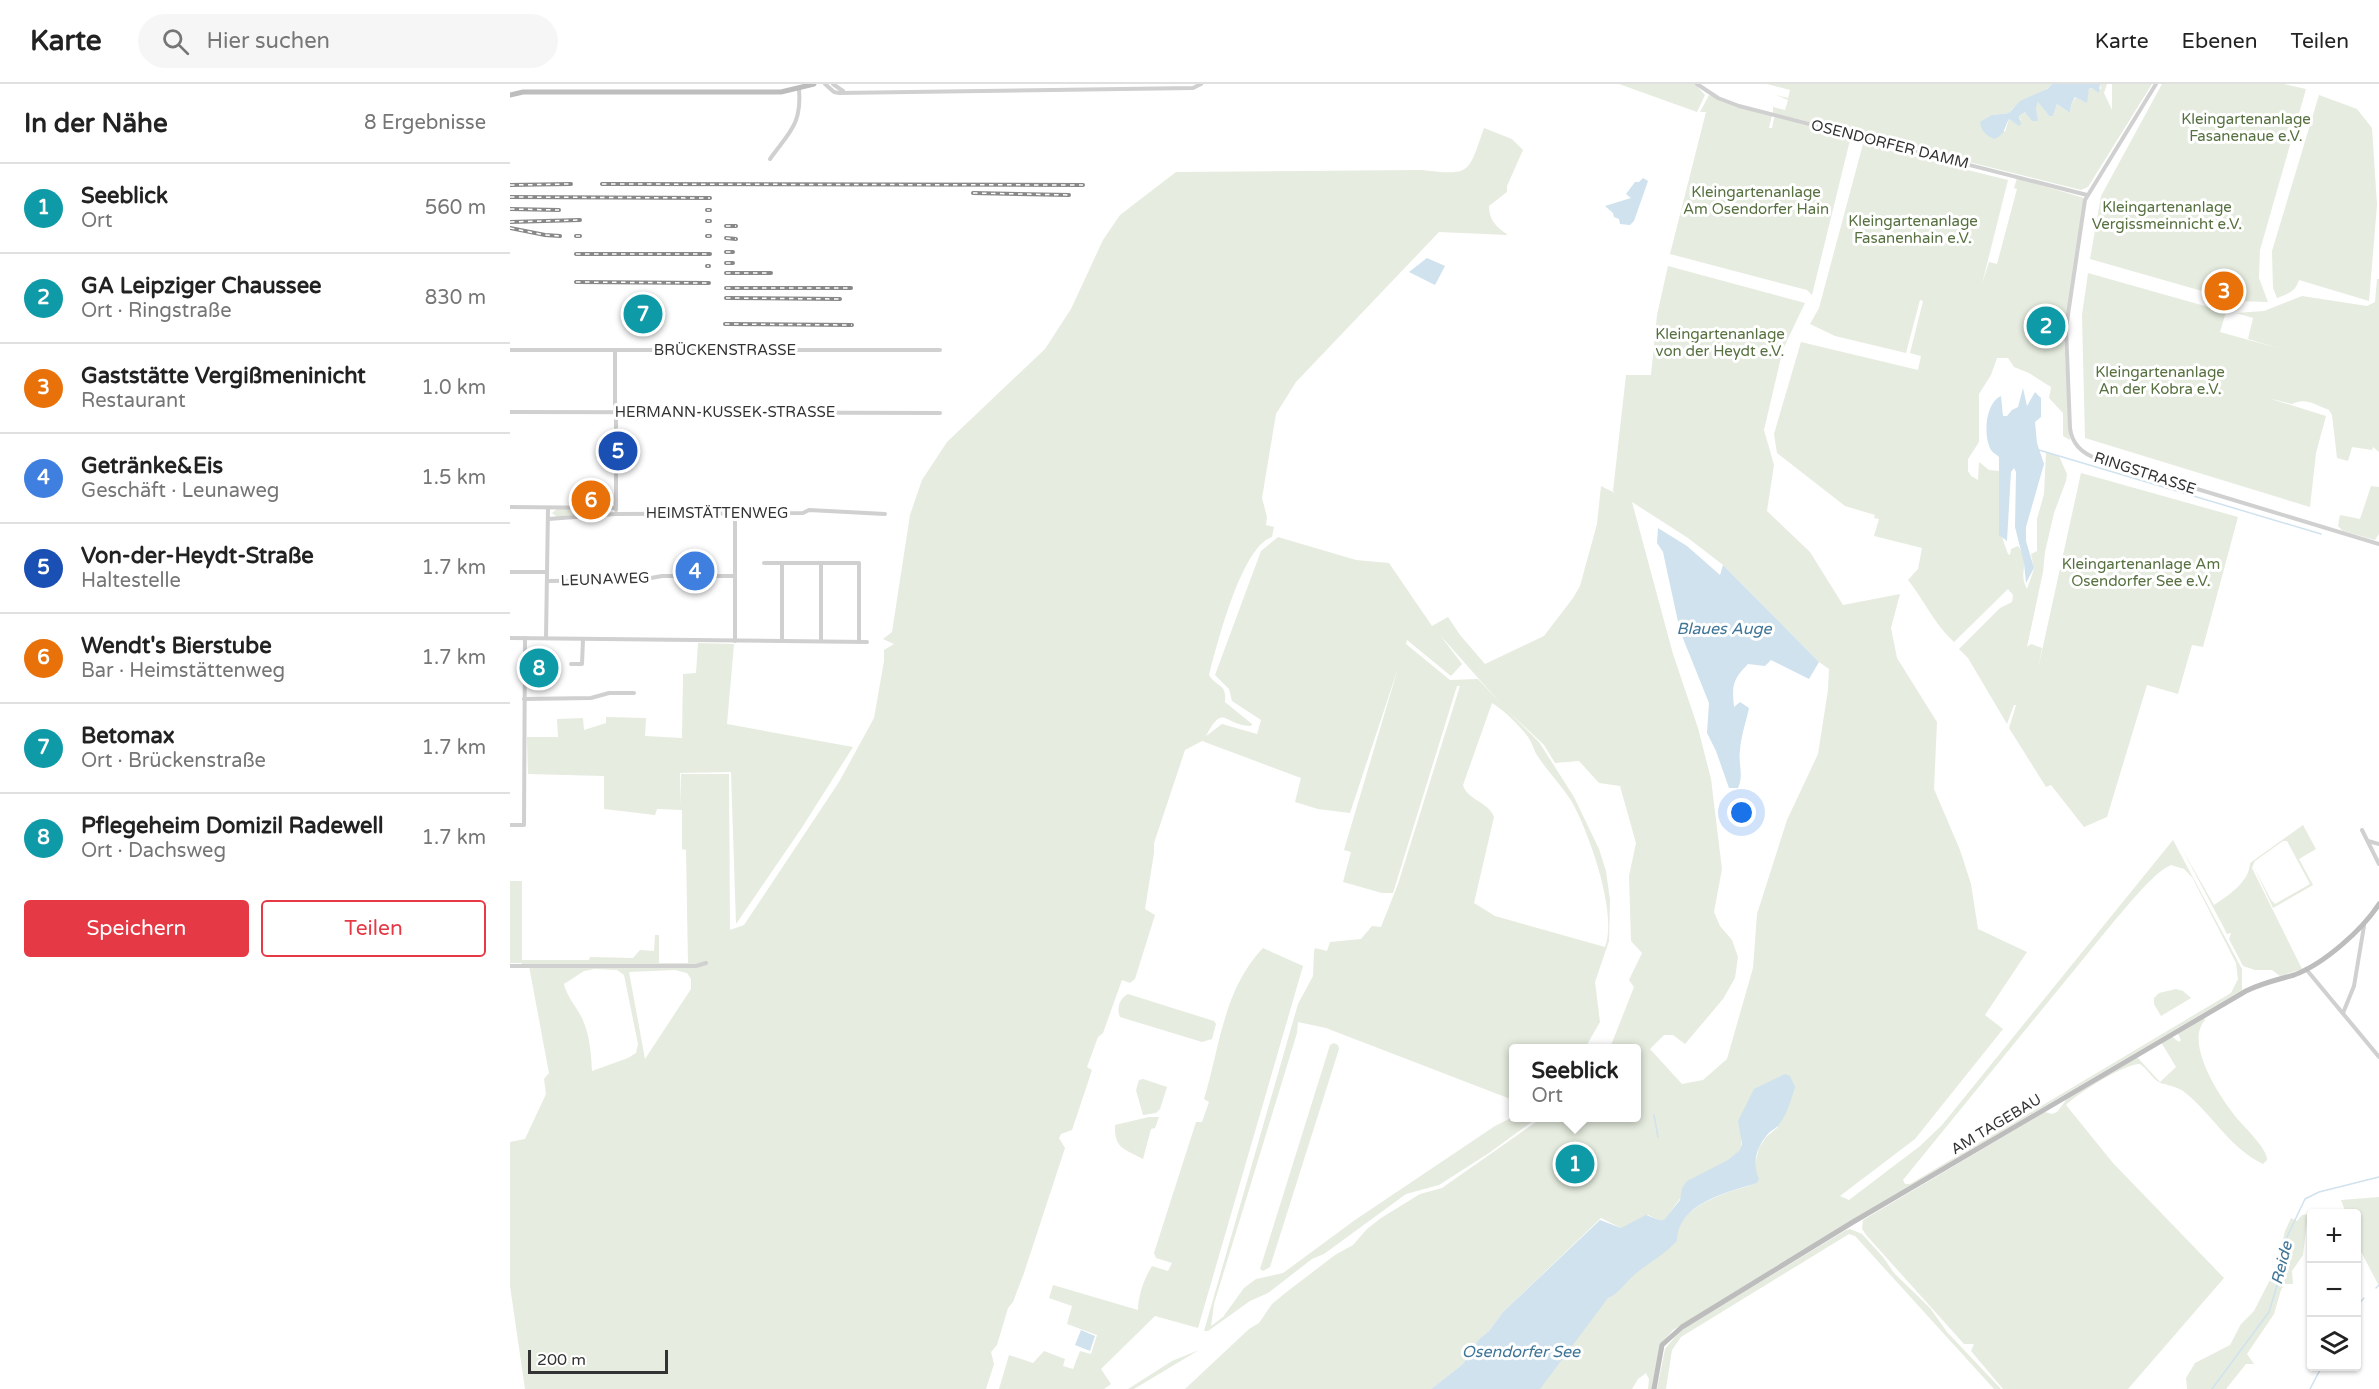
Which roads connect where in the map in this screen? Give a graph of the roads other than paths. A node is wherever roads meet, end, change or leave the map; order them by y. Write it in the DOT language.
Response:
graph roads {
  1 [pos="814,84"];
  2 [pos="825,84"];
  3 [pos="833,84"];
  4 [pos="1202,84"];
  5 [pos="1697,84"];
  6 [pos="2156,84"];
  7 [pos="524,85"];
  8 [pos="802,86"];
  9 [pos="843,91"];
  10 [pos="522,92"];
  11 [pos="510,95"];
  12 [pos="770,159"];
  13 [pos="2087,195"];
  14 [pos="510,350"];
  15 [pos="615,350"];
  16 [pos="940,350"];
  17 [pos="510,412"];
  18 [pos="615,412"];
  19 [pos="940,413"];
  20 [pos="510,507"];
  21 [pos="548,508"];
  22 [pos="616,508"];
  23 [pos="735,512"];
  24 [pos="616,514"];
  25 [pos="885,514"];
  26 [pos="548,519"];
  27 [pos="2379,544"];
  28 [pos="764,563"];
  29 [pos="782,564"];
  30 [pos="820,564"];
  31 [pos="510,572"];
  32 [pos="547,572"];
  33 [pos="735,576"];
  34 [pos="547,581"];
  35 [pos="510,638"];
  36 [pos="525,638"];
  37 [pos="546,638"];
  38 [pos="583,639"];
  39 [pos="735,641"];
  40 [pos="782,641"];
  41 [pos="821,641"];
  42 [pos="860,642"];
  43 [pos="867,642"];
  44 [pos="571,664"];
  45 [pos="634,693"];
  46 [pos="525,699"];
  47 [pos="510,825"];
  48 [pos="2362,830"];
  49 [pos="2367,840"];
  50 [pos="2379,844"];
  51 [pos="2379,864"];
  52 [pos="2379,904"];
  53 [pos="2364,926"];
  54 [pos="706,963"];
  55 [pos="510,966"];
  56 [pos="2306,969"];
  57 [pos="2343,1013"];
  58 [pos="2379,1057"];
  59 [pos="1654,1389"];
  1 -- 8 [label="street"];
  2 -- 9 [label="street"];
  3 -- 9 [label="street"];
  4 -- 9 [label="street"];
  5 -- 13 [label="street, OSENDORFER DAMM"];
  6 -- 13 [label="street, RINGSTRASSE"];
  7 -- 10 [label="street"];
  8 -- 10 [label="street"];
  8 -- 12 [label="street"];
  10 -- 11 [label="street"];
  13 -- 27 [label="street, RINGSTRASSE"];
  14 -- 15 [label="street, BRÜCKENSTRASSE"];
  15 -- 16 [label="street, BRÜCKENSTRASSE"];
  15 -- 18 [label="street"];
  17 -- 18 [label="street, HERMANN-KUSSEK-STRASSE"];
  18 -- 19 [label="street, HERMANN-KUSSEK-STRASSE"];
  18 -- 22 [label="street"];
  20 -- 21 [label="street"];
  21 -- 22 [label="street"];
  21 -- 26 [label="street"];
  22 -- 24 [label="street"];
  23 -- 24 [label="street, HEIMSTÄTTENWEG"];
  23 -- 25 [label="street, HEIMSTÄTTENWEG"];
  23 -- 33 [label="street"];
  24 -- 26 [label="street, HEIMSTÄTTENWEG"];
  26 -- 32 [label="street"];
  28 -- 29 [label="street"];
  29 -- 30 [label="street"];
  29 -- 40 [label="street"];
  30 -- 41 [label="street"];
  30 -- 42 [label="street"];
  31 -- 32 [label="street, LEUNAWEG"];
  32 -- 34 [label="street"];
  33 -- 34 [label="street, LEUNAWEG"];
  33 -- 39 [label="street"];
  34 -- 37 [label="street"];
  35 -- 36 [label="street"];
  36 -- 37 [label="street"];
  36 -- 46 [label="street"];
  37 -- 38 [label="street"];
  38 -- 39 [label="street"];
  38 -- 44 [label="street"];
  39 -- 40 [label="street"];
  40 -- 41 [label="street"];
  41 -- 42 [label="street"];
  42 -- 43 [label="street"];
  45 -- 46 [label="street"];
  46 -- 47 [label="street"];
  48 -- 49 [label="street"];
  49 -- 50 [label="street"];
  49 -- 51 [label="street"];
  52 -- 53 [label="street, AM TAGEBAU"];
  53 -- 56 [label="street, AM TAGEBAU"];
  53 -- 57 [label="street"];
  54 -- 55 [label="street"];
  56 -- 57 [label="street"];
  56 -- 59 [label="street, AM TAGEBAU"];
  57 -- 58 [label="street"];
}
